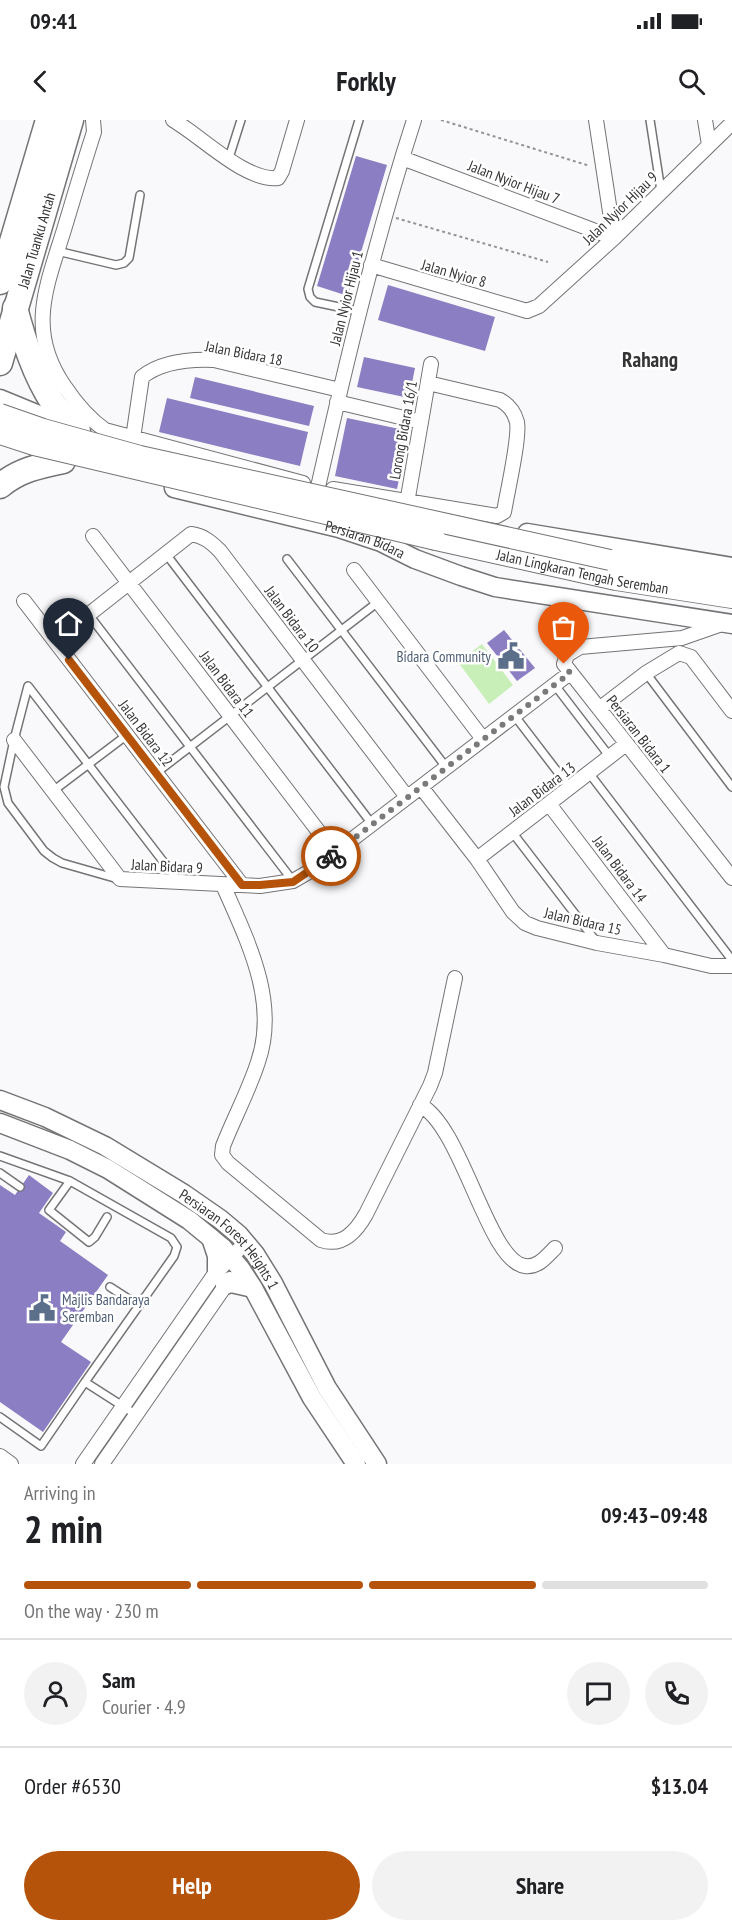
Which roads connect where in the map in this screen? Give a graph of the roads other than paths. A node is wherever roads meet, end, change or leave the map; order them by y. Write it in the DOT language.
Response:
graph roads {
  1 [pos="48,120"];
  2 [pos="71,120"];
  3 [pos="93,120"];
  4 [pos="173,120"];
  5 [pos="241,120"];
  6 [pos="297,120"];
  7 [pos="359,120"];
  8 [pos="414,120"];
  9 [pos="596,120"];
  10 [pos="650,120"];
  11 [pos="705,120"];
  12 [pos="193,125"];
  13 [pos="730,125"];
  14 [pos="732,143"];
  15 [pos="709,145"];
  16 [pos="402,158"];
  17 [pos="228,161"];
  18 [pos="661,191"];
  19 [pos="140,195"];
  20 [pos="614,238"];
  21 [pos="57,251"];
  22 [pos="371,266"];
  23 [pos="0,282"];
  24 [pos="15,308"];
  25 [pos="358,311"];
  26 [pos="527,311"];
  27 [pos="0,363"];
  28 [pos="431,364"];
  29 [pos="428,383"];
  30 [pos="339,396"];
  31 [pos="0,399"];
  32 [pos="23,408"];
  33 [pos="0,414"];
  34 [pos="421,422"];
  35 [pos="78,431"];
  36 [pos="0,434"];
  37 [pos="132,442"];
  38 [pos="0,444"];
  39 [pos="22,450"];
  40 [pos="63,461"];
  41 [pos="0,486"];
  42 [pos="318,487"];
  43 [pos="407,503"];
  44 [pos="93,536"];
  45 [pos="436,540"];
  46 [pos="166,554"];
  47 [pos="287,559"];
  48 [pos="610,560"];
  49 [pos="732,567"];
  50 [pos="354,570"];
  51 [pos="732,582"];
  52 [pos="130,584"];
  53 [pos="732,598"];
  54 [pos="24,601"];
  55 [pos="378,602"];
  56 [pos="667,612"];
  57 [pos="89,615"];
  58 [pos="729,623"];
  59 [pos="342,630"];
  60 [pos="660,639"];
  61 [pos="55,641"];
  62 [pos="303,660"];
  63 [pos="570,673"];
  64 [pos="646,673"];
  65 [pos="554,684"];
  66 [pos="267,687"];
  67 [pos="599,710"];
  68 [pos="732,711"];
  69 [pos="514,715"];
  70 [pos="231,716"];
  71 [pos="127,735"];
  72 [pos="483,739"];
  73 [pos="14,740"];
  74 [pos="626,744"];
  75 [pos="190,747"];
  76 [pos="610,757"];
  77 [pos="88,764"];
  78 [pos="446,767"];
  79 [pos="156,773"];
  80 [pos="589,773"];
  81 [pos="421,787"];
  82 [pos="732,787"];
  83 [pos="570,788"];
  84 [pos="53,791"];
  85 [pos="407,797"];
  86 [pos="549,804"];
  87 [pos="372,824"];
  88 [pos="512,832"];
  89 [pos="335,853"];
  90 [pos="477,859"];
  91 [pos="730,872"];
  92 [pos="120,879"];
  93 [pos="179,882"];
  94 [pos="293,882"];
  95 [pos="223,885"];
  96 [pos="242,885"];
  97 [pos="597,943"];
  98 [pos="664,955"];
  99 [pos="732,960"];
  100 [pos="732,966"];
  101 [pos="455,978"];
  102 [pos="0,1100"];
  103 [pos="420,1105"];
  104 [pos="0,1123"];
  105 [pos="0,1156"];
  106 [pos="0,1173"];
  107 [pos="70,1181"];
  108 [pos="20,1187"];
  109 [pos="107,1217"];
  110 [pos="212,1238"];
  111 [pos="250,1248"];
  112 [pos="555,1248"];
  113 [pos="235,1262"];
  114 [pos="221,1278"];
  115 [pos="110,1287"];
  116 [pos="253,1288"];
  117 [pos="138,1305"];
  118 [pos="85,1382"];
  119 [pos="129,1410"];
  120 [pos="0,1417"];
  121 [pos="0,1456"];
  122 [pos="11,1464"];
  123 [pos="83,1464"];
  124 [pos="102,1464"];
  125 [pos="356,1464"];
  126 [pos="377,1464"];
  1 -- 23 [label="highway, Jalan Tuanku Antah"];
  2 -- 24 [label="highway, Jalan Tuanku Antah"];
  3 -- 21 [label="street"];
  4 -- 12 [label="street"];
  5 -- 17 [label="lane"];
  6 -- 17 [label="street"];
  7 -- 25 [label="lane"];
  8 -- 16 [label="street, Jalan Nyior Hijau 1"];
  9 -- 20 [label="street"];
  10 -- 18 [label="lane"];
  11 -- 15 [label="street"];
  12 -- 17 [label="street"];
  13 -- 14 [label="street"];
  13 -- 15 [label="street, Jalan Nyior Hijau 9"];
  15 -- 18 [label="street, Jalan Nyior Hijau 9"];
  16 -- 20 [label="street, Jalan Nyior Hijau 7"];
  16 -- 22 [label="street, Jalan Nyior Hijau 1"];
  18 -- 20 [label="street, Jalan Nyior Hijau 9"];
  19 -- 21 [label="lane"];
  20 -- 26 [label="street, Jalan Nyior Hijau 9"];
  21 -- 37 [label="street"];
  22 -- 25 [label="street, Jalan Nyior Hijau 1"];
  22 -- 26 [label="street, Jalan Nyior 8"];
  24 -- 27 [label="highway, Jalan Tuanku Antah"];
  24 -- 35 [label="highway"];
  25 -- 30 [label="street, Jalan Nyior Hijau 1"];
  28 -- 29 [label="street, Lorong Bidara 16/1"];
  29 -- 34 [label="street, Lorong Bidara 16/1"];
  29 -- 43 [label="street"];
  30 -- 34 [label="street"];
  30 -- 37 [label="street, Jalan Bidara 18"];
  30 -- 42 [label="street, Jalan Nyior Hijau 1"];
  31 -- 32 [label="main road"];
  32 -- 35 [label="main road"];
  32 -- 39 [label="main road"];
  33 -- 48 [label="main road, Persiaran Bidara, bridge"];
  34 -- 43 [label="street, Lorong Bidara 16/1"];
  35 -- 37 [label="main road"];
  36 -- 45 [label="main road, Persiaran Bidara, bridge"];
  37 -- 42 [label="street"];
  37 -- 49 [label="main road"];
  38 -- 39 [label="main road, Persiaran Bidara"];
  39 -- 40 [label="main road, Persiaran Bidara"];
  40 -- 41 [label="highway"];
  40 -- 56 [label="main road, Persiaran Bidara"];
  42 -- 43 [label="street"];
  44 -- 52 [label="street, Jalan Bidara 11"];
  45 -- 53 [label="main road, Jalan Lingkaran Tengah Seremban"];
  46 -- 52 [label="street, Jalan Bidara 10"];
  46 -- 62 [label="street, Jalan Bidara 10"];
  46 -- 66 [label="lane"];
  47 -- 59 [label="lane"];
  48 -- 51 [label="main road, Jalan Lingkaran Tengah Seremban"];
  50 -- 55 [label="street"];
  52 -- 57 [label="street, Jalan Bidara 10"];
  52 -- 70 [label="street, Jalan Bidara 11"];
  54 -- 61 [label="street, Jalan Bidara 12"];
  55 -- 59 [label="lane"];
  55 -- 72 [label="street"];
  56 -- 58 [label="main road, Persiaran Bidara"];
  56 -- 60 [label="street"];
  57 -- 61 [label="street, Jalan Bidara 10"];
  57 -- 75 [label="lane"];
  58 -- 60 [label="street"];
  59 -- 62 [label="lane"];
  59 -- 78 [label="lane"];
  60 -- 63 [label="street"];
  61 -- 71 [label="street, Jalan Bidara 12"];
  62 -- 66 [label="lane"];
  62 -- 85 [label="street, Jalan Bidara 10"];
  63 -- 65 [label="street, Jalan Bidara 9"];
  63 -- 67 [label="street, Persiaran Bidara 1"];
  64 -- 67 [label="street"];
  64 -- 68 [label="street"];
  64 -- 82 [label="lane"];
  65 -- 69 [label="street, Jalan Bidara 9"];
  65 -- 76 [label="lane"];
  66 -- 70 [label="lane"];
  66 -- 87 [label="lane"];
  67 -- 74 [label="street, Persiaran Bidara 1"];
  69 -- 72 [label="street, Jalan Bidara 9"];
  69 -- 83 [label="lane"];
  70 -- 75 [label="lane"];
  70 -- 89 [label="street, Jalan Bidara 11"];
  71 -- 77 [label="lane"];
  71 -- 79 [label="street, Jalan Bidara 12"];
  72 -- 78 [label="street, Jalan Bidara 9"];
  73 -- 77 [label="lane"];
  73 -- 84 [label="street, Jalan Bidara 9"];
  73 -- 92 [label="lane"];
  74 -- 76 [label="street, Jalan Bidara 13"];
  74 -- 91 [label="street, Persiaran Bidara 1"];
  75 -- 79 [label="lane"];
  75 -- 94 [label="lane"];
  76 -- 80 [label="street, Jalan Bidara 13"];
  77 -- 84 [label="lane"];
  77 -- 93 [label="lane"];
  78 -- 81 [label="street, Jalan Bidara 9"];
  79 -- 96 [label="street, Jalan Bidara 12"];
  80 -- 83 [label="street, Jalan Bidara 13"];
  80 -- 99 [label="lane"];
  81 -- 85 [label="street, Jalan Bidara 9"];
  81 -- 90 [label="street, Jalan Bidara 15"];
  83 -- 86 [label="street, Jalan Bidara 13"];
  84 -- 92 [label="street, Jalan Bidara 9"];
  85 -- 87 [label="street, Jalan Bidara 9"];
  86 -- 88 [label="street, Jalan Bidara 13"];
  86 -- 98 [label="street, Jalan Bidara 14"];
  87 -- 89 [label="street, Jalan Bidara 9"];
  88 -- 90 [label="street, Jalan Bidara 13"];
  88 -- 97 [label="lane"];
  89 -- 94 [label="street, Jalan Bidara 9"];
  90 -- 97 [label="street, Jalan Bidara 15"];
  92 -- 93 [label="street, Jalan Bidara 9"];
  93 -- 95 [label="street, Jalan Bidara 9"];
  94 -- 96 [label="street, Jalan Bidara 9"];
  95 -- 96 [label="street, Jalan Bidara 9"];
  95 -- 103 [label="street"];
  97 -- 98 [label="street, Jalan Bidara 15"];
  98 -- 100 [label="street, Jalan Bidara 15"];
  101 -- 103 [label="street"];
  102 -- 111 [label="main road, Persiaran Forest Heights 1"];
  103 -- 112 [label="street"];
  104 -- 110 [label="main road, Persiaran Forest Heights 1"];
  105 -- 107 [label="lane"];
  106 -- 108 [label="lane"];
  107 -- 109 [label="lane"];
  107 -- 117 [label="lane"];
  110 -- 113 [label="main road, Persiaran Forest Heights 1"];
  110 -- 114 [label="main road"];
  111 -- 113 [label="street"];
  111 -- 126 [label="main road, Persiaran Forest Heights 1"];
  113 -- 114 [label="street"];
  113 -- 116 [label="main road, Persiaran Forest Heights 1"];
  114 -- 116 [label="main road"];
  114 -- 119 [label="street"];
  115 -- 117 [label="lane"];
  116 -- 125 [label="main road, Persiaran Forest Heights 1"];
  117 -- 118 [label="lane"];
  118 -- 119 [label="lane"];
  118 -- 120 [label="lane"];
  119 -- 123 [label="street"];
  119 -- 124 [label="street"];
  121 -- 122 [label="street"];
}
